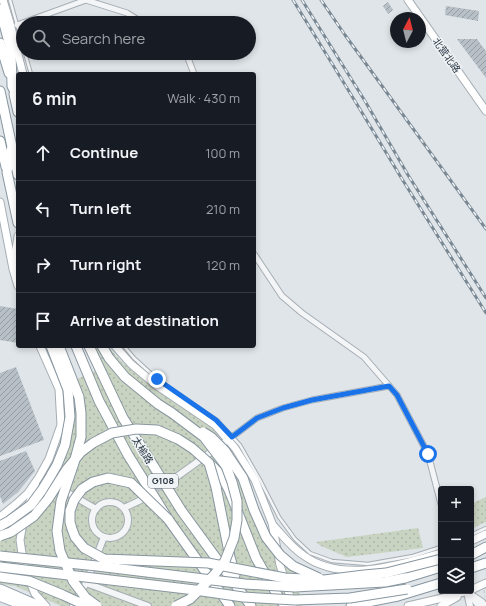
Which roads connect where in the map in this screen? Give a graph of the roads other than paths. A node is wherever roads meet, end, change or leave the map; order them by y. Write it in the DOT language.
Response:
graph roads {
  1 [pos="3,0"];
  2 [pos="10,0"];
  3 [pos="86,0"];
  4 [pos="408,0"];
  5 [pos="0,9"];
  6 [pos="42,16"];
  7 [pos="131,16"];
  8 [pos="16,21"];
  9 [pos="0,43"];
  10 [pos="16,47"];
  11 [pos="19,60"];
  12 [pos="27,60"];
  13 [pos="189,60"];
  14 [pos="22,72"];
  15 [pos="30,72"];
  16 [pos="193,72"];
  17 [pos="12,86"];
  18 [pos="0,91"];
  19 [pos="16,94"];
  20 [pos="16,103"];
  21 [pos="486,111"];
  22 [pos="0,141"];
  23 [pos="11,145"];
  24 [pos="16,167"];
  25 [pos="7,172"];
  26 [pos="0,202"];
  27 [pos="16,214"];
  28 [pos="16,249"];
  29 [pos="256,257"];
  30 [pos="13,269"];
  31 [pos="16,279"];
  32 [pos="41,348"];
  33 [pos="52,348"];
  34 [pos="60,348"];
  35 [pos="77,348"];
  36 [pos="90,348"];
  37 [pos="103,348"];
  38 [pos="117,348"];
  39 [pos="126,348"];
  40 [pos="389,386"];
  41 [pos="180,420"];
  42 [pos="230,438"];
  43 [pos="209,464"];
  44 [pos="40,476"];
  45 [pos="175,478"];
  46 [pos="438,492"];
  47 [pos="141,500"];
  48 [pos="124,508"];
  49 [pos="96,509"];
  50 [pos="0,517"];
  51 [pos="168,519"];
  52 [pos="272,523"];
  53 [pos="0,526"];
  54 [pos="486,528"];
  55 [pos="474,534"];
  56 [pos="486,534"];
  57 [pos="0,536"];
  58 [pos="104,537"];
  59 [pos="474,540"];
  60 [pos="438,548"];
  61 [pos="438,555"];
  62 [pos="0,556"];
  63 [pos="438,560"];
  64 [pos="486,562"];
  65 [pos="0,567"];
  66 [pos="474,567"];
  67 [pos="438,568"];
  68 [pos="486,568"];
  69 [pos="474,572"];
  70 [pos="0,577"];
  71 [pos="438,579"];
  72 [pos="324,580"];
  73 [pos="86,583"];
  74 [pos="438,584"];
  75 [pos="485,585"];
  76 [pos="0,589"];
  77 [pos="474,589"];
  78 [pos="240,590"];
  79 [pos="456,594"];
  80 [pos="463,594"];
  81 [pos="468,594"];
  82 [pos="470,594"];
  83 [pos="470,594"];
  84 [pos="472,594"];
  85 [pos="0,597"];
  86 [pos="24,606"];
  87 [pos="39,606"];
  88 [pos="46,606"];
  89 [pos="73,606"];
  90 [pos="92,606"];
  91 [pos="97,606"];
  92 [pos="148,606"];
  93 [pos="176,606"];
  94 [pos="230,606"];
  95 [pos="252,606"];
  96 [pos="285,606"];
  97 [pos="293,606"];
  98 [pos="351,606"];
  99 [pos="408,606"];
  100 [pos="441,606"];
  101 [pos="470,606"];
  102 [pos="476,606"];
  103 [pos="479,606"];
  104 [pos="485,606"];
  1 -- 10 [label="main road"];
  2 -- 8 [label="lane"];
  3 -- 6 [label="street"];
  3 -- 7 [label="street"];
  4 -- 21 [label="main road, 北营北路"];
  5 -- 17 [label="highway"];
  9 -- 17 [label="highway"];
  11 -- 14 [label="main road"];
  12 -- 15 [label="lane"];
  13 -- 16 [label="street"];
  17 -- 19 [label="highway"];
  17 -- 20 [label="highway"];
  18 -- 23 [label="highway"];
  22 -- 25 [label="highway"];
  23 -- 24 [label="highway"];
  23 -- 25 [label="highway"];
  25 -- 27 [label="highway"];
  26 -- 30 [label="main road"];
  28 -- 30 [label="main road"];
  29 -- 40 [label="street"];
  30 -- 31 [label="main road"];
  32 -- 44 [label="main road"];
  33 -- 53 [label="highway, bridge"];
  34 -- 91 [label="highway, bridge"];
  35 -- 51 [label="highway, 太榆路 / G108"];
  36 -- 78 [label="highway, 太榆路 / G108"];
  37 -- 41 [label="highway, bridge"];
  38 -- 42 [label="main road"];
  39 -- 42 [label="lane"];
  40 -- 42 [label="street"];
  40 -- 46 [label="street"];
  41 -- 72 [label="highway, bridge"];
  41 -- 93 [label="highway, bridge"];
  42 -- 45 [label="street"];
  42 -- 52 [label="main road"];
  42 -- 60 [label="lane"];
  43 -- 57 [label="highway, bridge"];
  43 -- 78 [label="highway, bridge"];
  43 -- 96 [label="highway"];
  44 -- 49 [label="street"];
  44 -- 50 [label="main road"];
  44 -- 88 [label="main road"];
  47 -- 48 [label="street"];
  48 -- 49 [label="street"];
  48 -- 58 [label="street"];
  49 -- 58 [label="street"];
  51 -- 72 [label="highway, bridge"];
  51 -- 94 [label="highway, 太榆路 / G108"];
  52 -- 61 [label="main road"];
  52 -- 97 [label="main road"];
  54 -- 55 [label="lane"];
  56 -- 59 [label="main road"];
  58 -- 73 [label="street"];
  62 -- 67 [label="highway, bridge"];
  63 -- 72 [label="highway, bridge"];
  64 -- 66 [label="highway"];
  65 -- 71 [label="highway, bridge"];
  68 -- 69 [label="highway"];
  70 -- 90 [label="highway, bridge"];
  73 -- 89 [label="street"];
  73 -- 92 [label="street"];
  74 -- 98 [label="highway"];
  75 -- 77 [label="main road"];
  76 -- 87 [label="highway"];
  78 -- 95 [label="highway, 太榆路 / G108"];
  79 -- 99 [label="main road"];
  80 -- 100 [label="main road"];
  81 -- 101 [label="street"];
  82 -- 102 [label="street"];
  83 -- 103 [label="street"];
  84 -- 104 [label="street"];
  85 -- 86 [label="main road"];
}
